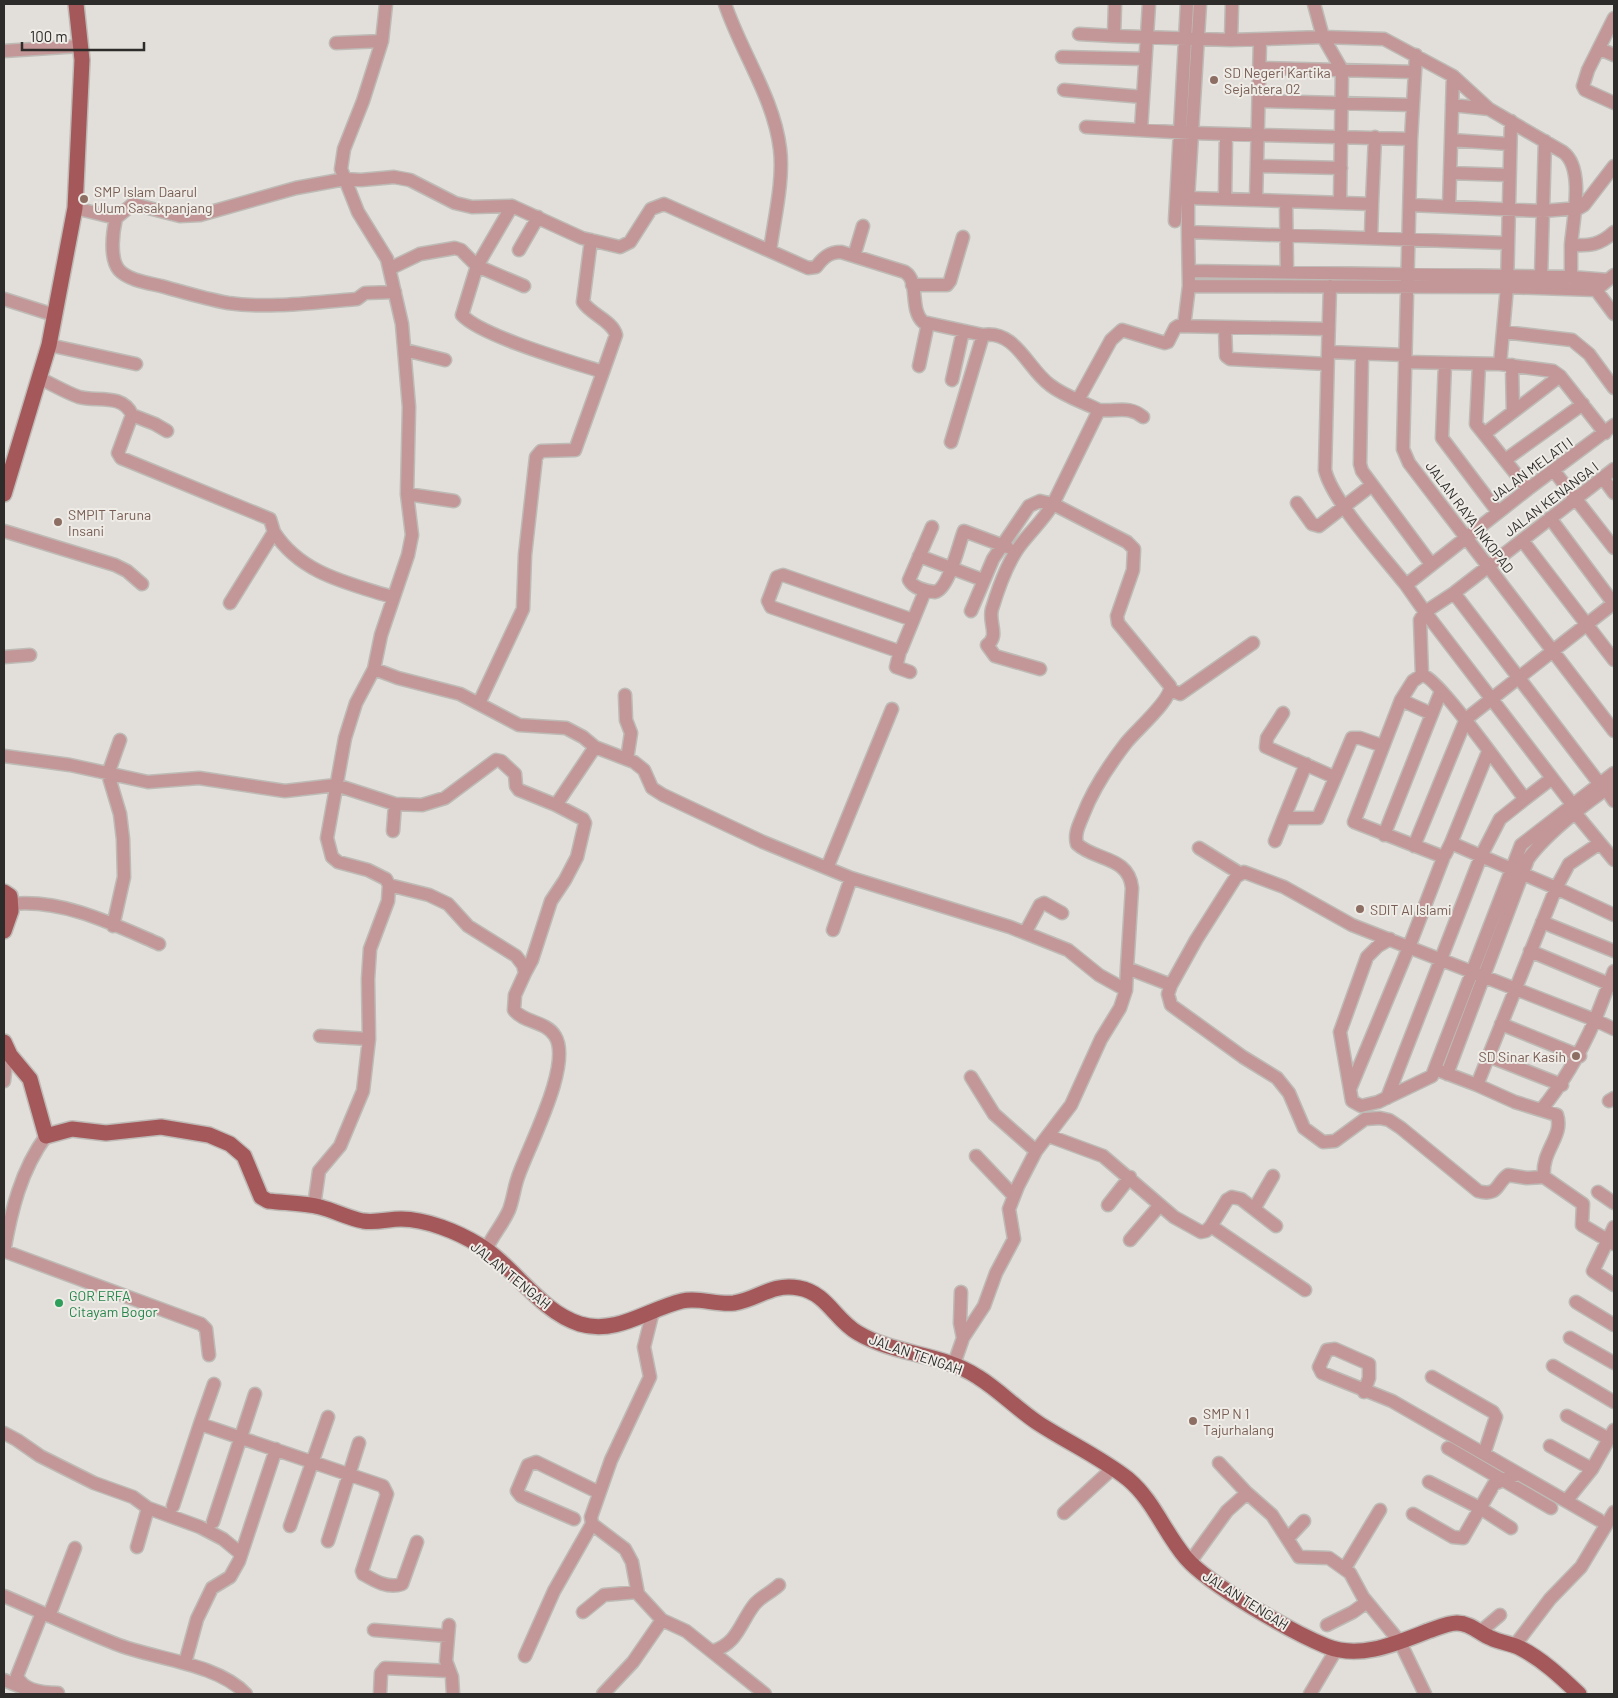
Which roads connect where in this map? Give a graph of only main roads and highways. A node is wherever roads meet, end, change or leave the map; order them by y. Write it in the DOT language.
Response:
graph roads {
  1 [pos="76,4"];
  2 [pos="4,494"];
  3 [pos="8,898"];
  4 [pos="4,931"];
  5 [pos="6,1051"];
  6 [pos="1579,1694"];
  1 -- 2 [label="main road"];
  3 -- 4 [label="main road"];
  5 -- 6 [label="main road, JALAN TENGAH"];
}
